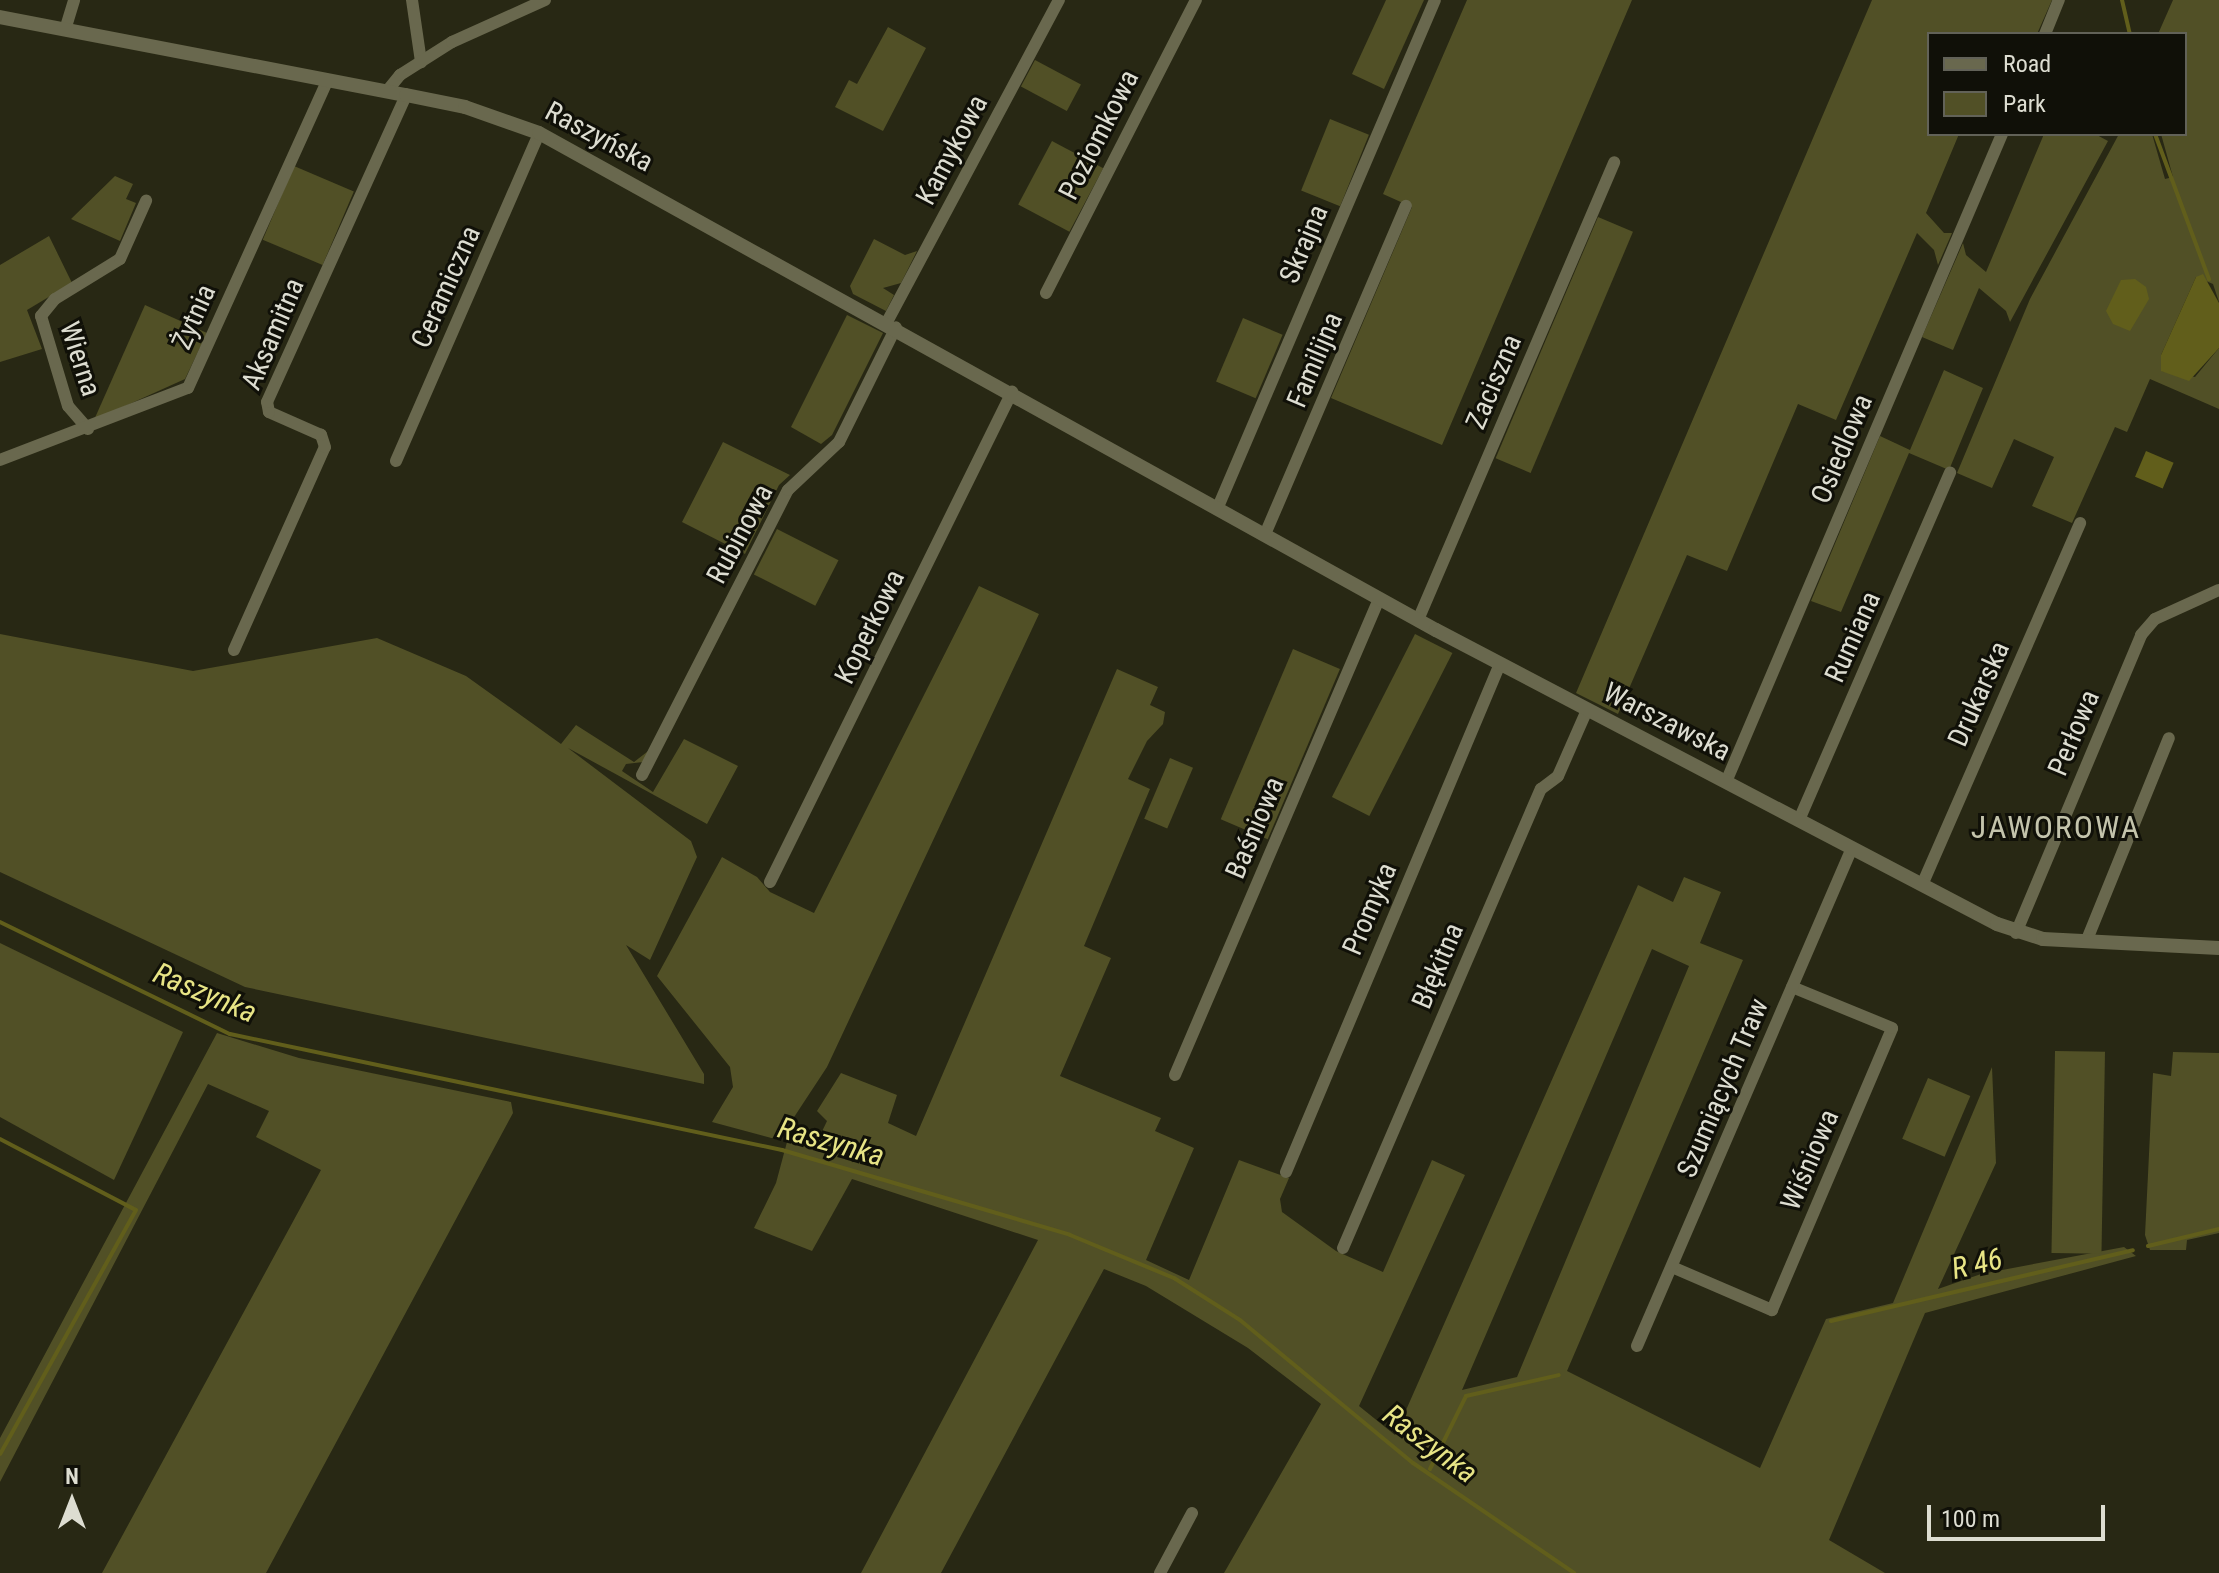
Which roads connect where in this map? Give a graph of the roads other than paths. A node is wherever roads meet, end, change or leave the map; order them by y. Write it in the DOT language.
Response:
graph roads {
  1 [pos="74,0"];
  2 [pos="412,0"];
  3 [pos="545,0"];
  4 [pos="1059,0"];
  5 [pos="1196,0"];
  6 [pos="1435,0"];
  7 [pos="2059,0"];
  8 [pos="0,17"];
  9 [pos="65,30"];
  10 [pos="2046,32"];
  11 [pos="421,62"];
  12 [pos="327,81"];
  13 [pos="387,91"];
  14 [pos="406,95"];
  15 [pos="539,133"];
  16 [pos="2001,136"];
  17 [pos="1614,162"];
  18 [pos="146,201"];
  19 [pos="1406,206"];
  20 [pos="1046,293"];
  21 [pos="892,325"];
  22 [pos="1012,392"];
  23 [pos="88,429"];
  24 [pos="1120,451"];
  25 [pos="0,460"];
  26 [pos="396,461"];
  27 [pos="1950,472"];
  28 [pos="1218,507"];
  29 [pos="2080,523"];
  30 [pos="1266,532"];
  31 [pos="2219,590"];
  32 [pos="1379,599"];
  33 [pos="1418,620"];
  34 [pos="234,650"];
  35 [pos="1500,664"];
  36 [pos="1587,710"];
  37 [pos="2169,738"];
  38 [pos="642,775"];
  39 [pos="1726,782"];
  40 [pos="1799,820"];
  41 [pos="1852,848"];
  42 [pos="770,882"];
  43 [pos="1922,885"];
  44 [pos="2016,933"];
  45 [pos="2086,942"];
  46 [pos="2219,948"];
  47 [pos="1792,987"];
  48 [pos="1175,1075"];
  49 [pos="1286,1172"];
  50 [pos="1343,1248"];
  51 [pos="1672,1267"];
  52 [pos="1637,1346"];
  53 [pos="1192,1513"];
  54 [pos="1160,1573"];
  1 -- 9 [label="street"];
  2 -- 11 [label="street"];
  3 -- 11 [label="street"];
  4 -- 21 [label="street, Kamykowa"];
  5 -- 20 [label="street, Poziomkowa"];
  6 -- 28 [label="street, Skrajna"];
  7 -- 10 [label="street"];
  8 -- 9 [label="street, Raszyńska"];
  9 -- 12 [label="street, Raszyńska"];
  11 -- 13 [label="street"];
  12 -- 13 [label="street, Raszyńska"];
  12 -- 23 [label="street, Żytnia"];
  13 -- 14 [label="street, Raszyńska"];
  14 -- 15 [label="street, Raszyńska"];
  14 -- 34 [label="street, Aksamitna"];
  15 -- 21 [label="street, Raszyńska"];
  15 -- 26 [label="street, Ceramiczna"];
  16 -- 39 [label="street, Osiedlowa"];
  17 -- 33 [label="street, Zaciszna"];
  18 -- 23 [label="street, Wierna"];
  19 -- 30 [label="street, Familijna"];
  21 -- 22 [label="street, Raszyńska"];
  21 -- 38 [label="street, Rubinowa"];
  22 -- 24 [label="street, Raszyńska"];
  22 -- 42 [label="street, Koperkowa"];
  23 -- 25 [label="street, Żytnia"];
  24 -- 28 [label="street, Warszawska"];
  27 -- 40 [label="street, Rumiana"];
  28 -- 30 [label="street, Warszawska"];
  29 -- 43 [label="street, Drukarska"];
  30 -- 32 [label="street, Warszawska"];
  31 -- 44 [label="street, Perłowa"];
  32 -- 33 [label="street, Warszawska"];
  32 -- 48 [label="street, Baśniowa"];
  33 -- 35 [label="street, Warszawska"];
  35 -- 36 [label="street, Warszawska"];
  35 -- 49 [label="street, Promyka"];
  36 -- 39 [label="street, Warszawska"];
  36 -- 50 [label="street, Błękitna"];
  37 -- 45 [label="street"];
  39 -- 40 [label="street, Warszawska"];
  40 -- 41 [label="street, Warszawska"];
  41 -- 43 [label="street, Warszawska"];
  41 -- 47 [label="street, Szumiących Traw"];
  43 -- 44 [label="street, Warszawska"];
  44 -- 45 [label="street, Warszawska"];
  45 -- 46 [label="street, Warszawska"];
  47 -- 51 [label="street, Szumiących Traw"];
  47 -- 51 [label="street, Wiśniowa"];
  51 -- 52 [label="street, Szumiących Traw"];
  53 -- 54 [label="street"];
}
